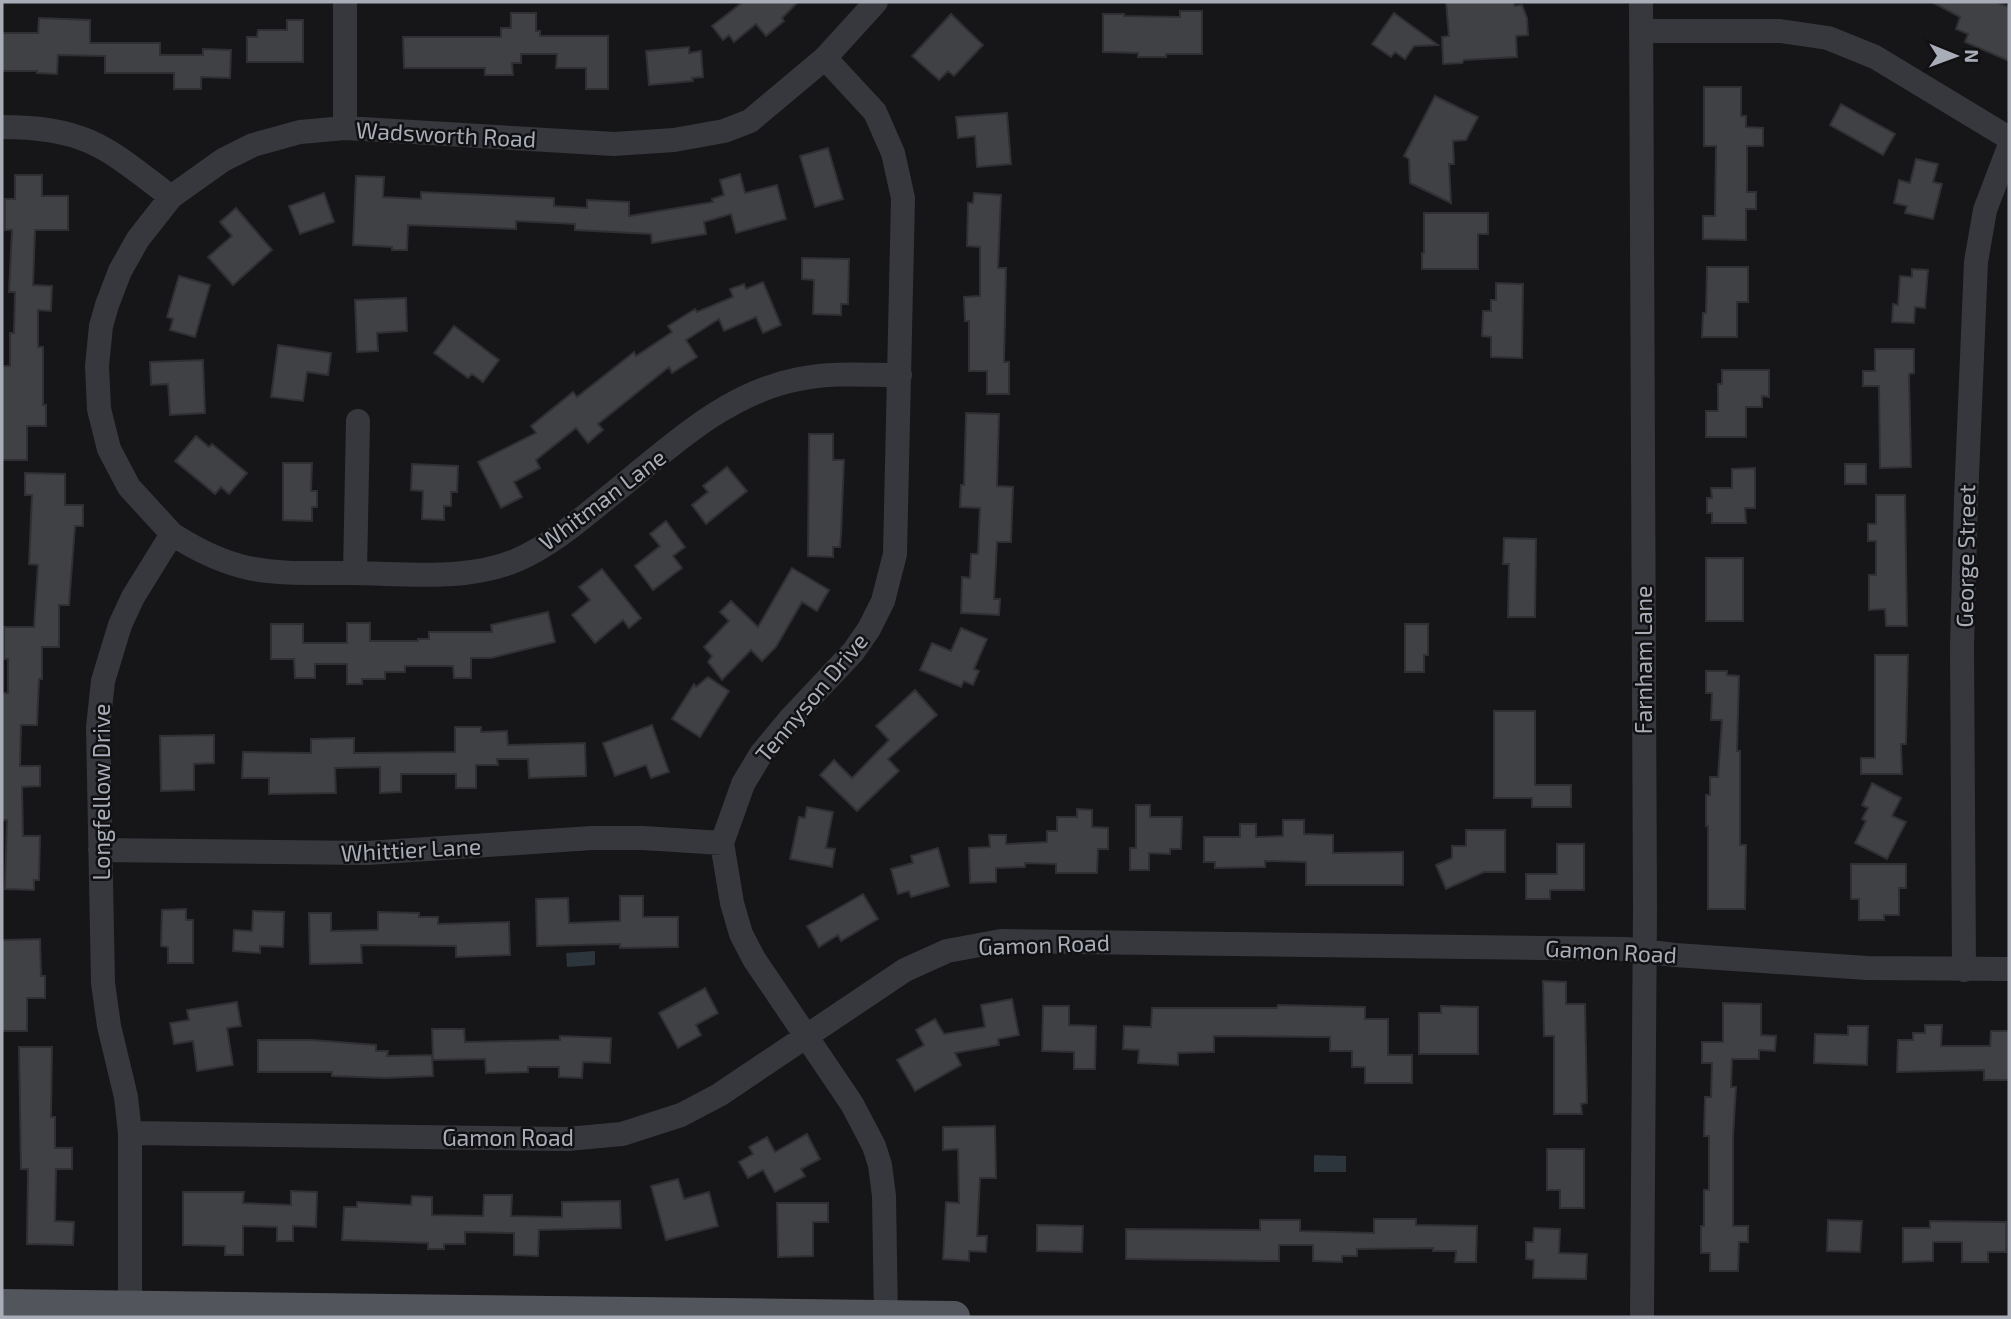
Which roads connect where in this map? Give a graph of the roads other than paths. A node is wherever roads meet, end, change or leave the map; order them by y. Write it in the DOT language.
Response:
graph roads {
  1 [pos="345,2"];
  2 [pos="876,2"];
  3 [pos="1640,2"];
  4 [pos="1641,31"];
  5 [pos="825,58"];
  6 [pos="2,127"];
  7 [pos="345,128"];
  8 [pos="2009,138"];
  9 [pos="2009,147"];
  10 [pos="171,197"];
  11 [pos="900,375"];
  12 [pos="358,421"];
  13 [pos="172,534"];
  14 [pos="355,573"];
  15 [pos="722,843"];
  16 [pos="100,850"];
  17 [pos="1644,952"];
  18 [pos="2009,969"];
  19 [pos="1964,970"];
  20 [pos="805,1035"];
  21 [pos="130,1133"];
  22 [pos="2,1306"];
  23 [pos="130,1312"];
  24 [pos="886,1317"];
  25 [pos="954,1317"];
  26 [pos="1642,1317"];
  1 -- 7 [label="street"];
  2 -- 5 [label="street, Wadsworth Road"];
  3 -- 4 [label="street, Farnham Lane"];
  4 -- 8 [label="street"];
  4 -- 17 [label="street, Farnham Lane"];
  5 -- 7 [label="street, Wadsworth Road"];
  5 -- 11 [label="street, Tennyson Drive"];
  6 -- 10 [label="street"];
  7 -- 10 [label="street, Wadsworth Road"];
  9 -- 19 [label="street, George Street"];
  10 -- 13 [label="street"];
  11 -- 14 [label="street, Whitman Lane"];
  11 -- 15 [label="street, Tennyson Drive"];
  12 -- 14 [label="street"];
  13 -- 14 [label="street, Whitman Lane"];
  13 -- 16 [label="street, Longfellow Drive"];
  15 -- 16 [label="street, Whittier Lane"];
  15 -- 20 [label="street, Tennyson Drive"];
  16 -- 21 [label="street, Longfellow Drive"];
  17 -- 19 [label="street, Gamon Road"];
  17 -- 20 [label="street, Gamon Road"];
  17 -- 26 [label="street, Farnham Lane"];
  18 -- 19 [label="street, Gamon Road"];
  20 -- 21 [label="street, Gamon Road"];
  20 -- 24 [label="street, Tennyson Drive"];
  21 -- 23 [label="street, Longfellow Drive"];
  22 -- 23 [label="main road"];
  23 -- 24 [label="main road"];
  24 -- 25 [label="main road"];
}
